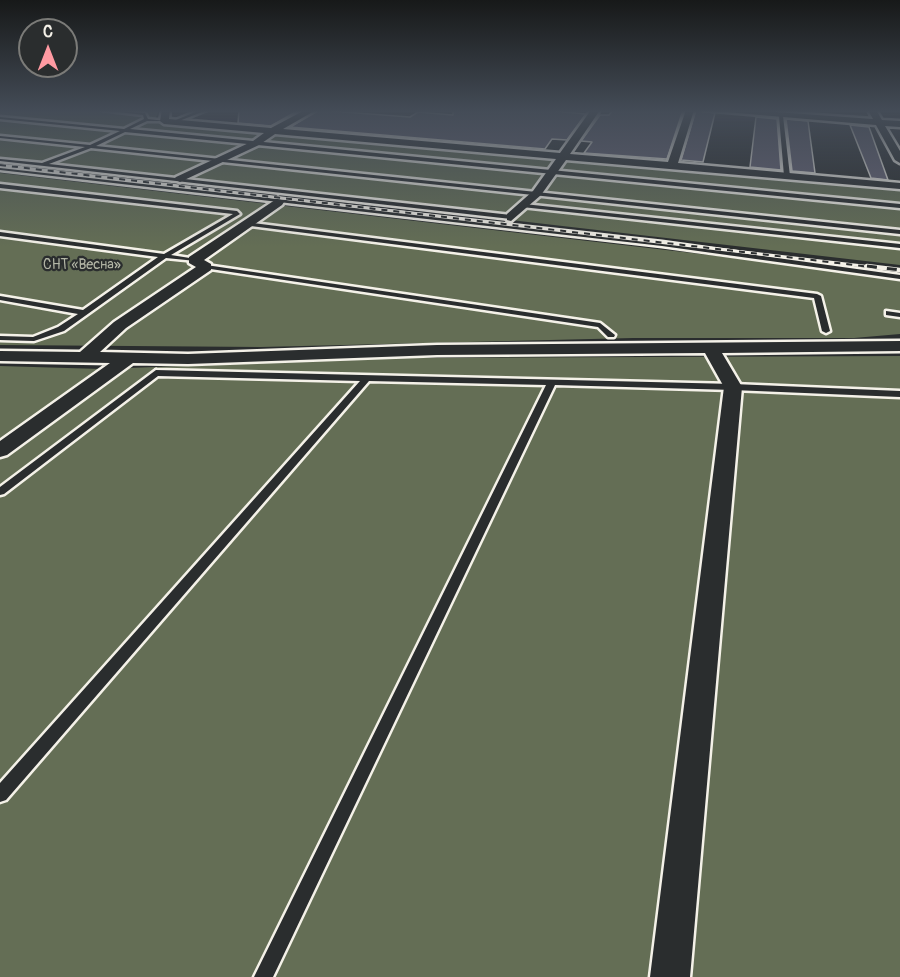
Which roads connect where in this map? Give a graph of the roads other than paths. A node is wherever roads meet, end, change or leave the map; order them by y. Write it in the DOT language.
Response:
graph roads {
  1 [pos="66,156"];
  2 [pos="175,156"];
  3 [pos="229,156"];
  4 [pos="385,156"];
  5 [pos="560,156"];
  6 [pos="565,156"];
  7 [pos="675,156"];
  8 [pos="785,156"];
  9 [pos="0,160"];
  10 [pos="219,160"];
  11 [pos="40,165"];
  12 [pos="672,165"];
  13 [pos="0,169"];
  14 [pos="553,172"];
  15 [pos="787,176"];
  16 [pos="180,179"];
  17 [pos="0,186"];
  18 [pos="900,186"];
  19 [pos="537,193"];
  20 [pos="278,202"];
  21 [pos="525,206"];
  22 [pos="900,206"];
  23 [pos="511,217"];
  24 [pos="245,224"];
  25 [pos="900,232"];
  26 [pos="0,234"];
  27 [pos="900,246"];
  28 [pos="164,257"];
  29 [pos="200,264"];
  30 [pos="900,277"];
  31 [pos="0,298"];
  32 [pos="82,312"];
  33 [pos="889,313"];
  34 [pos="900,315"];
  35 [pos="826,331"];
  36 [pos="611,335"];
  37 [pos="0,338"];
  38 [pos="900,346"];
  39 [pos="710,347"];
  40 [pos="0,356"];
  41 [pos="86,356"];
  42 [pos="130,357"];
  43 [pos="365,380"];
  44 [pos="552,382"];
  45 [pos="733,387"];
  46 [pos="900,394"];
  47 [pos="2,449"];
  48 [pos="0,492"];
  49 [pos="0,795"];
  50 [pos="262,977"];
  51 [pos="670,977"];
  1 -- 11 [label="lane"];
  2 -- 10 [label="lane"];
  3 -- 10 [label="street"];
  4 -- 14 [label="lane"];
  5 -- 6 [label="street"];
  6 -- 12 [label="street"];
  6 -- 14 [label="street"];
  7 -- 12 [label="street"];
  8 -- 15 [label="lane"];
  9 -- 11 [label="lane"];
  10 -- 16 [label="street"];
  10 -- 19 [label="lane"];
  11 -- 16 [label="lane"];
  12 -- 15 [label="street"];
  13 -- 20 [label="lane"];
  14 -- 19 [label="street"];
  14 -- 22 [label="lane"];
  15 -- 18 [label="street"];
  16 -- 23 [label="lane"];
  17 -- 28 [label="lane"];
  19 -- 21 [label="street"];
  19 -- 25 [label="lane"];
  20 -- 24 [label="street"];
  20 -- 30 [label="lane"];
  21 -- 23 [label="street"];
  21 -- 27 [label="lane"];
  24 -- 29 [label="street"];
  24 -- 35 [label="lane"];
  26 -- 28 [label="lane"];
  28 -- 29 [label="lane"];
  28 -- 32 [label="lane"];
  29 -- 36 [label="lane"];
  29 -- 41 [label="street"];
  31 -- 32 [label="lane"];
  32 -- 37 [label="lane"];
  33 -- 34 [label="lane"];
  38 -- 39 [label="street"];
  39 -- 42 [label="street"];
  39 -- 45 [label="street"];
  40 -- 41 [label="street"];
  41 -- 42 [label="street"];
  42 -- 47 [label="street"];
  43 -- 44 [label="lane"];
  43 -- 48 [label="lane"];
  43 -- 49 [label="lane"];
  44 -- 45 [label="lane"];
  44 -- 50 [label="lane"];
  45 -- 46 [label="lane"];
  45 -- 51 [label="street"];
}
